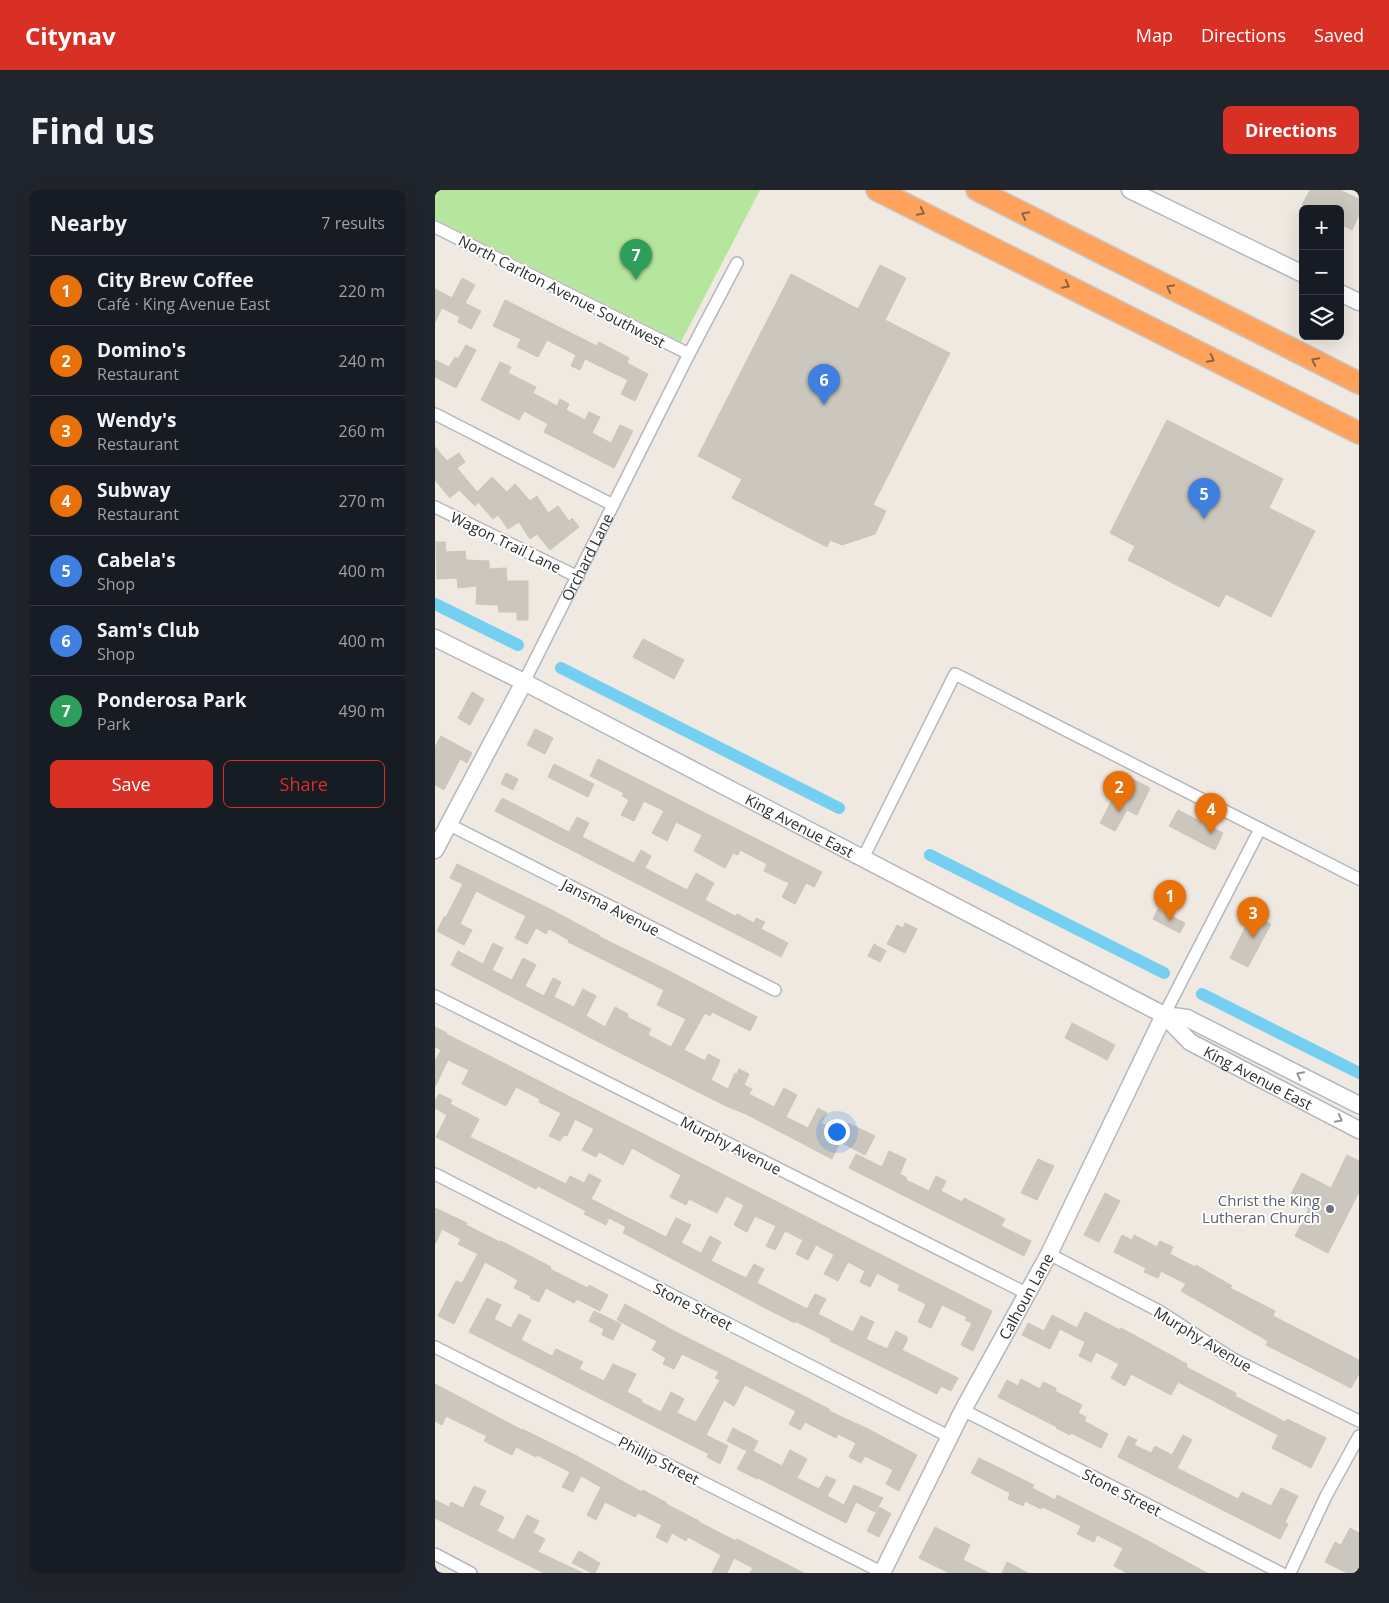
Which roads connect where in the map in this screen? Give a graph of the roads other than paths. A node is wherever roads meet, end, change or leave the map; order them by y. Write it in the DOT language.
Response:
graph roads {
  1 [pos="877,190"];
  2 [pos="977,190"];
  3 [pos="1130,190"];
  4 [pos="435,227"];
  5 [pos="737,263"];
  6 [pos="1299,272"];
  7 [pos="1344,295"];
  8 [pos="1359,302"];
  9 [pos="689,354"];
  10 [pos="1359,383"];
  11 [pos="435,414"];
  12 [pos="1357,432"];
  13 [pos="613,505"];
  14 [pos="435,507"];
  15 [pos="577,577"];
  16 [pos="435,638"];
  17 [pos="524,682"];
  18 [pos="448,824"];
  19 [pos="1260,829"];
  20 [pos="435,850"];
  21 [pos="863,858"];
  22 [pos="1359,879"];
  23 [pos="775,990"];
  24 [pos="435,996"];
  25 [pos="1163,1015"];
  26 [pos="1359,1105"];
  27 [pos="1359,1130"];
  28 [pos="435,1174"];
  29 [pos="1049,1254"];
  30 [pos="1027,1294"];
  31 [pos="435,1346"];
  32 [pos="963,1410"];
  33 [pos="1359,1421"];
  34 [pos="1359,1436"];
  35 [pos="950,1437"];
  36 [pos="435,1554"];
  37 [pos="471,1573"];
  38 [pos="882,1573"];
  39 [pos="1281,1573"];
  40 [pos="1290,1573"];
  1 -- 12 [label="highway, one-way"];
  10 -- 2 [label="highway, one-way"];
  3 -- 6 [label="main road"];
  4 -- 9 [label="street, North Carlton Avenue Southwest"];
  5 -- 9 [label="street, Orchard Lane"];
  7 -- 8 [label="main road"];
  9 -- 13 [label="street, Orchard Lane"];
  11 -- 13 [label="street"];
  13 -- 15 [label="street, Orchard Lane"];
  14 -- 15 [label="street, Wagon Trail Lane"];
  15 -- 17 [label="street, Orchard Lane"];
  16 -- 17 [label="main road, King Avenue East"];
  17 -- 18 [label="main road, Orchard Lane"];
  17 -- 21 [label="main road, King Avenue East"];
  18 -- 20 [label="main road, Orchard Lane"];
  18 -- 23 [label="street, Jansma Avenue"];
  19 -- 21 [label="street"];
  19 -- 22 [label="street"];
  19 -- 25 [label="street"];
  21 -- 25 [label="main road, King Avenue East"];
  24 -- 30 [label="street, Murphy Avenue"];
  26 -- 25 [label="main road, King Avenue East, one-way"];
  25 -- 27 [label="main road, King Avenue East, one-way"];
  25 -- 29 [label="main road, Calhoun Lane"];
  28 -- 35 [label="street, Stone Street"];
  29 -- 30 [label="main road, Calhoun Lane"];
  29 -- 33 [label="street, Murphy Avenue"];
  30 -- 32 [label="main road, Calhoun Lane"];
  31 -- 38 [label="street, Phillip Street"];
  32 -- 35 [label="main road, Calhoun Lane"];
  32 -- 39 [label="street, Stone Street"];
  34 -- 40 [label="street"];
  35 -- 38 [label="main road, Calhoun Lane"];
  36 -- 37 [label="street"];
}
